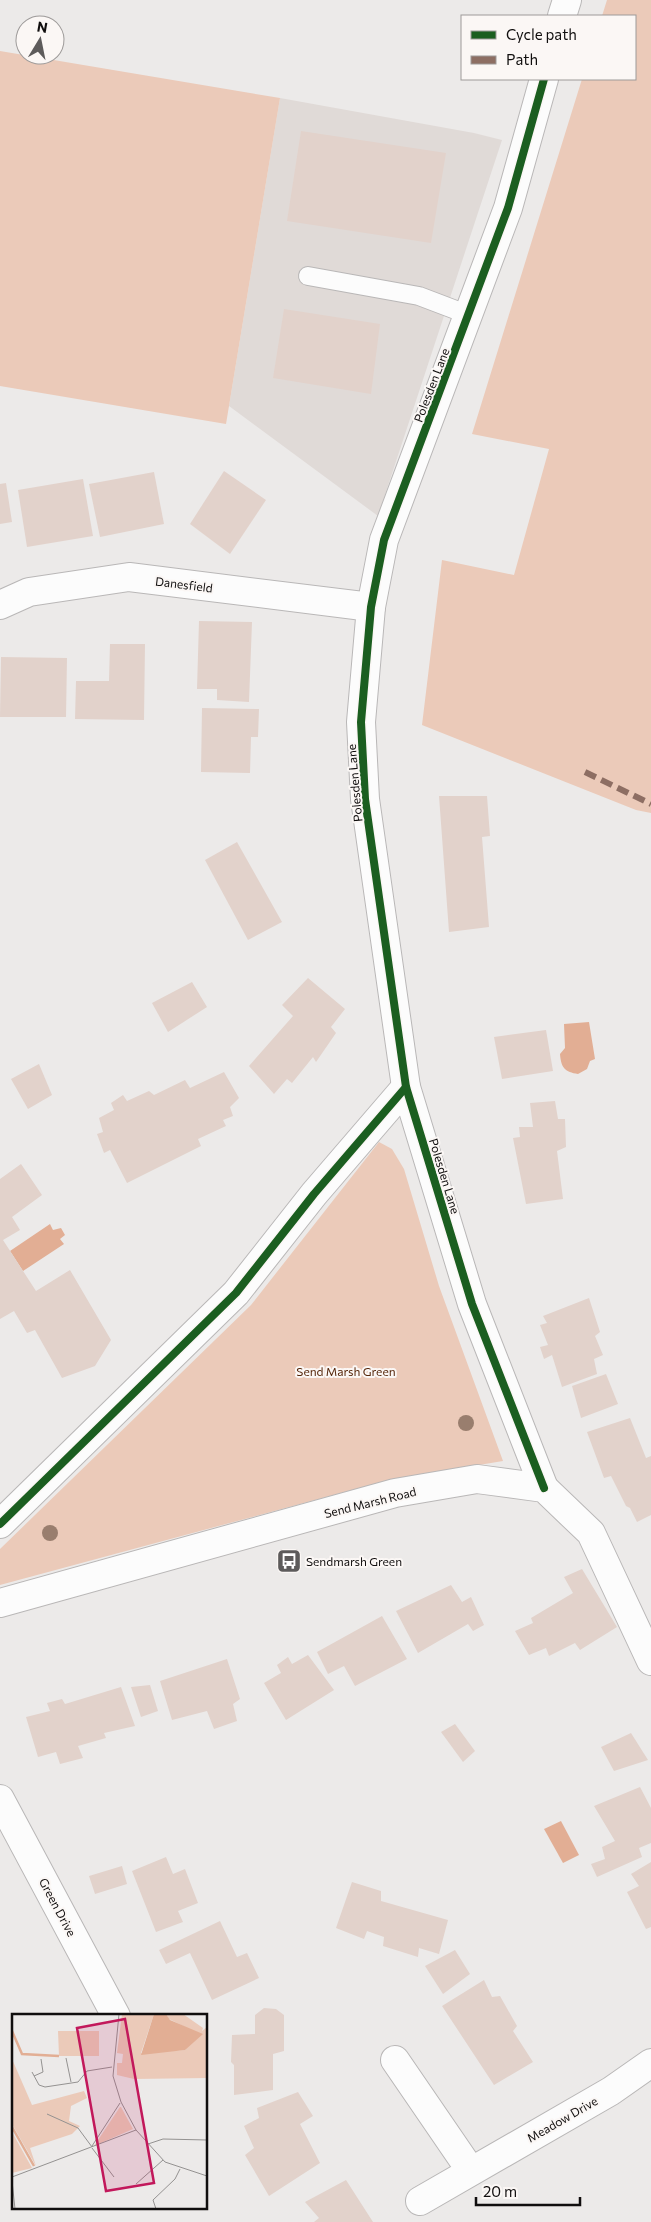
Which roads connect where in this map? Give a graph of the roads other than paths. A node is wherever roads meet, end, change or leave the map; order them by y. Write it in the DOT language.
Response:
graph roads {
  1 [pos="567,0"];
  2 [pos="562,15"];
  3 [pos="544,80"];
  4 [pos="308,276"];
  5 [pos="469,315"];
  6 [pos="0,604"];
  7 [pos="371,607"];
  8 [pos="406,1087"];
  9 [pos="544,1488"];
  10 [pos="0,1524"];
  11 [pos="0,1603"];
  12 [pos="651,1662"];
  13 [pos="0,1798"];
  14 [pos="115,2014"];
  15 [pos="395,2060"];
  16 [pos="651,2063"];
  17 [pos="471,2171"];
  18 [pos="420,2201"];
  1 -- 2 [label="street"];
  3 -- 5 [label="street, Polesden Lane"];
  4 -- 5 [label="lane"];
  5 -- 7 [label="street, Polesden Lane"];
  6 -- 7 [label="street, Danesfield"];
  7 -- 8 [label="street, Polesden Lane"];
  8 -- 9 [label="street, Polesden Lane"];
  8 -- 10 [label="street"];
  9 -- 11 [label="street, Send Marsh Road"];
  9 -- 12 [label="street"];
  13 -- 14 [label="street, Green Drive"];
  15 -- 17 [label="street"];
  16 -- 17 [label="street, Meadow Drive"];
  17 -- 18 [label="street, Meadow Drive"];
}
